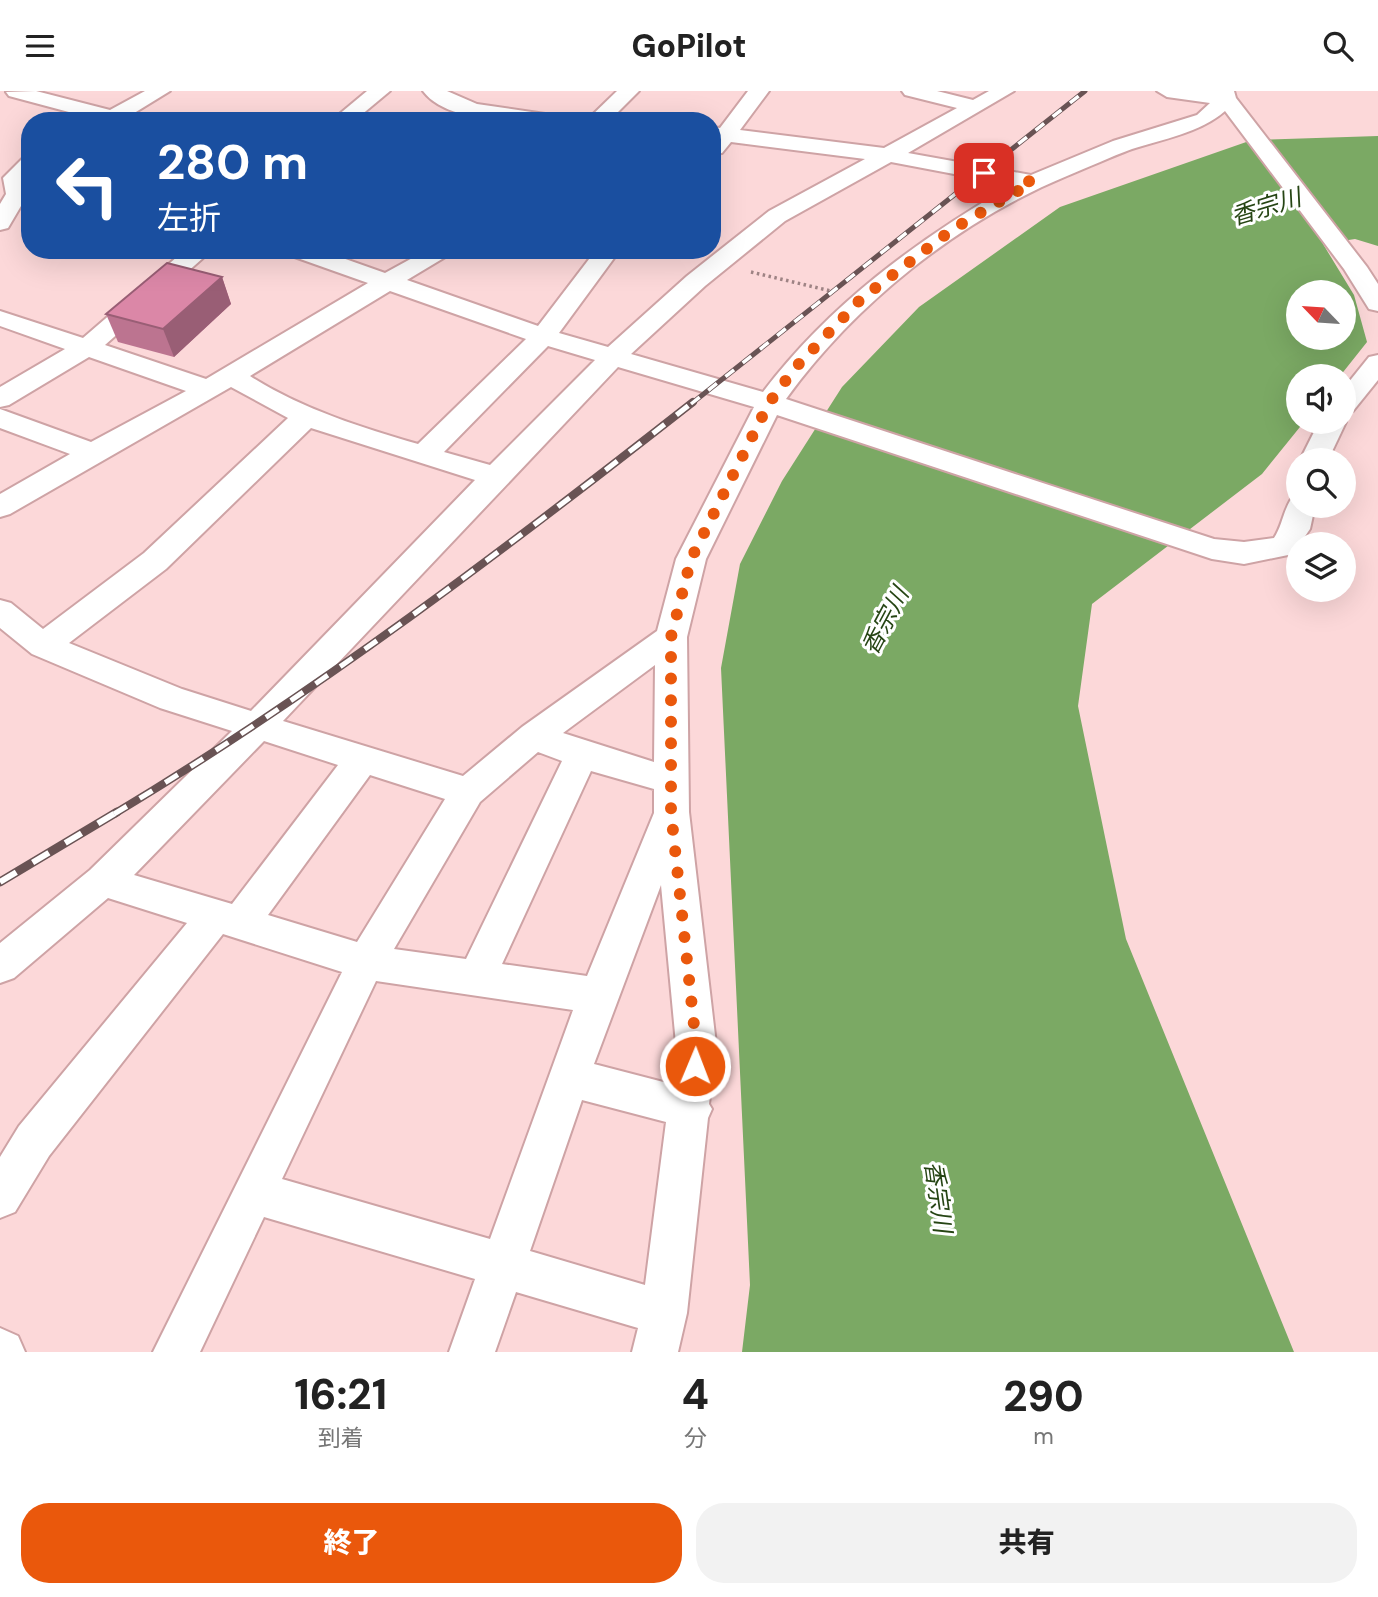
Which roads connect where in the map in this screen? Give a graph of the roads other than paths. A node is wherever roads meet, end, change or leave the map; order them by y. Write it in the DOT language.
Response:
graph roads {
  1 [pos="160,91"];
  2 [pos="380,91"];
  3 [pos="433,91"];
  4 [pos="492,91"];
  5 [pos="629,91"];
  6 [pos="760,91"];
  7 [pos="912,91"];
  8 [pos="1004,91"];
  9 [pos="1167,91"];
  10 [pos="12,95"];
  11 [pos="1225,95"];
  12 [pos="973,106"];
  13 [pos="474,109"];
  14 [pos="82,112"];
  15 [pos="127,112"];
  16 [pos="353,112"];
  17 [pos="490,112"];
  18 [pos="606,112"];
  19 [pos="721,133"];
  20 [pos="721,134"];
  21 [pos="886,155"];
  22 [pos="21,172"];
  23 [pos="1033,182"];
  24 [pos="0,225"];
  25 [pos="21,226"];
  26 [pos="190,259"];
  27 [pos="323,259"];
  28 [pos="427,259"];
  29 [pos="601,259"];
  30 [pos="385,280"];
  31 [pos="1378,304"];
  32 [pos="0,318"];
  33 [pos="543,336"];
  34 [pos="87,347"];
  35 [pos="614,356"];
  36 [pos="1378,363"];
  37 [pos="220,383"];
  38 [pos="1356,390"];
  39 [pos="0,399"];
  40 [pos="782,408"];
  41 [pos="307,416"];
  42 [pos="0,418"];
  43 [pos="91,452"];
  44 [pos="425,454"];
  45 [pos="495,476"];
  46 [pos="0,507"];
  47 [pos="1298,518"];
  48 [pos="0,611"];
  49 [pos="671,637"];
  50 [pos="43,646"];
  51 [pos="256,725"];
  52 [pos="534,736"];
  53 [pos="582,755"];
  54 [pos="362,759"];
  55 [pos="468,792"];
  56 [pos="672,797"];
  57 [pos="103,881"];
  58 [pos="228,919"];
  59 [pos="366,962"];
  60 [pos="0,966"];
  61 [pos="477,976"];
  62 [pos="598,996"];
  63 [pos="570,1077"];
  64 [pos="691,1109"];
  65 [pos="254,1192"];
  66 [pos="0,1196"];
  67 [pos="503,1264"];
  68 [pos="660,1333"];
  69 [pos="176,1352"];
  70 [pos="472,1352"];
  1 -- 15 [label="street"];
  2 -- 16 [label="street"];
  3 -- 13 [label="street"];
  4 -- 13 [label="street"];
  5 -- 18 [label="street"];
  6 -- 19 [label="street"];
  7 -- 12 [label="street"];
  8 -- 12 [label="street"];
  9 -- 11 [label="street"];
  10 -- 14 [label="street"];
  11 -- 23 [label="street"];
  11 -- 31 [label="street"];
  12 -- 21 [label="street"];
  13 -- 17 [label="street"];
  20 -- 21 [label="street"];
  21 -- 23 [label="street"];
  21 -- 35 [label="street"];
  22 -- 24 [label="street"];
  23 -- 40 [label="street"];
  24 -- 25 [label="street"];
  26 -- 34 [label="street"];
  27 -- 30 [label="street"];
  28 -- 30 [label="street"];
  29 -- 33 [label="street"];
  30 -- 33 [label="street"];
  30 -- 37 [label="street"];
  32 -- 34 [label="street"];
  33 -- 35 [label="street"];
  33 -- 44 [label="street"];
  34 -- 37 [label="street"];
  34 -- 39 [label="street"];
  35 -- 40 [label="street"];
  35 -- 45 [label="street"];
  36 -- 38 [label="street"];
  37 -- 41 [label="street"];
  37 -- 43 [label="street"];
  40 -- 47 [label="street"];
  40 -- 49 [label="street"];
  41 -- 44 [label="street"];
  41 -- 50 [label="street"];
  42 -- 43 [label="street"];
  43 -- 46 [label="street"];
  44 -- 45 [label="street"];
  45 -- 51 [label="street"];
  48 -- 50 [label="street"];
  49 -- 52 [label="street"];
  49 -- 56 [label="street"];
  50 -- 51 [label="street"];
  51 -- 54 [label="street"];
  51 -- 57 [label="street"];
  52 -- 53 [label="street"];
  52 -- 55 [label="street"];
  53 -- 56 [label="street"];
  53 -- 61 [label="street"];
  54 -- 55 [label="street"];
  54 -- 58 [label="street"];
  55 -- 59 [label="street"];
  56 -- 62 [label="street"];
  56 -- 64 [label="street"];
  57 -- 58 [label="street"];
  57 -- 60 [label="street"];
  58 -- 59 [label="street"];
  58 -- 66 [label="street"];
  59 -- 61 [label="street"];
  59 -- 65 [label="street"];
  61 -- 62 [label="street"];
  62 -- 63 [label="street"];
  63 -- 64 [label="street"];
  63 -- 67 [label="street"];
  64 -- 68 [label="street"];
  65 -- 67 [label="street"];
  65 -- 69 [label="street"];
  67 -- 68 [label="street"];
  67 -- 70 [label="street"];
}
